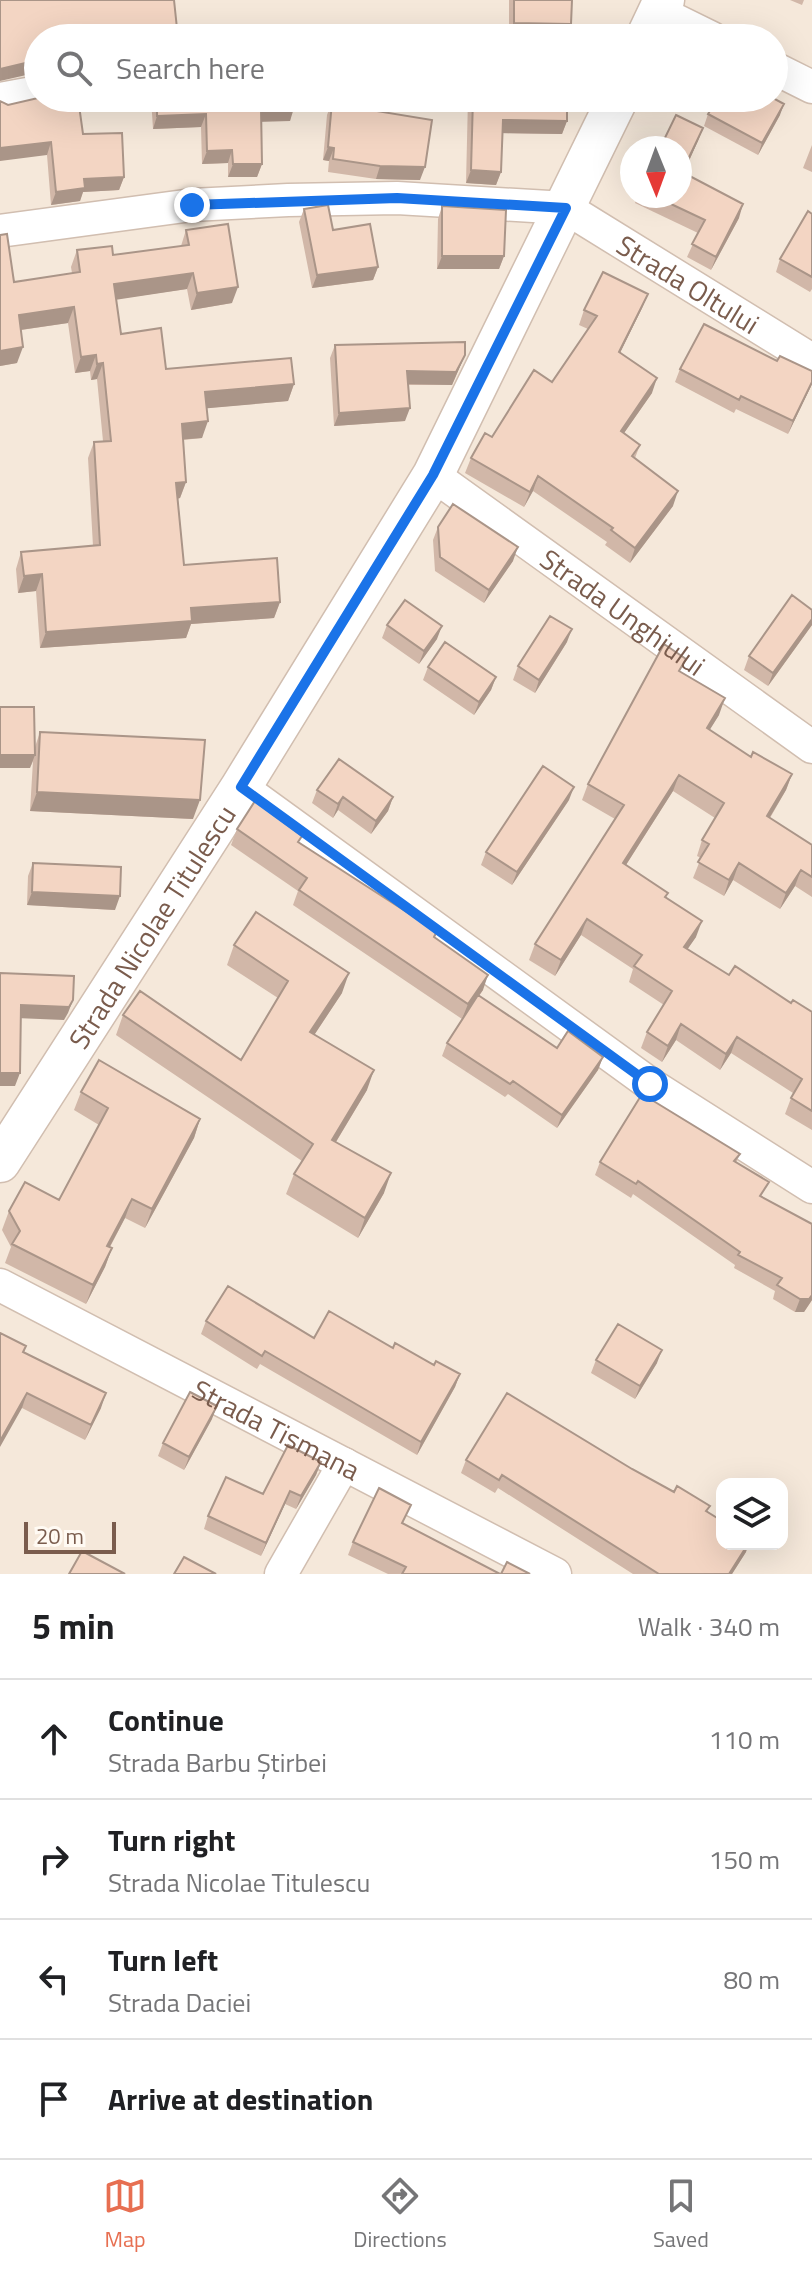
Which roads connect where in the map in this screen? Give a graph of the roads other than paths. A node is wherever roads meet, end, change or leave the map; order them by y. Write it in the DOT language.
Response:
graph roads {
  1 [pos="788,75"];
  2 [pos="812,87"];
  3 [pos="24,95"];
  4 [pos="0,99"];
  5 [pos="611,112"];
  6 [pos="566,208"];
  7 [pos="0,231"];
  8 [pos="812,360"];
  9 [pos="433,475"];
  10 [pos="812,747"];
  11 [pos="241,787"];
  12 [pos="0,1162"];
  13 [pos="812,1187"];
  14 [pos="0,1285"];
  15 [pos="344,1464"];
  16 [pos="281,1574"];
  17 [pos="555,1574"];
  1 -- 2 [label="street"];
  3 -- 4 [label="street"];
  5 -- 6 [label="street, Strada Nicolae Titulescu"];
  6 -- 7 [label="street"];
  6 -- 8 [label="street, Strada Oltului"];
  6 -- 9 [label="street, Strada Nicolae Titulescu"];
  9 -- 10 [label="street, Strada Unghiului"];
  9 -- 11 [label="street, Strada Nicolae Titulescu"];
  11 -- 12 [label="street, Strada Nicolae Titulescu"];
  11 -- 13 [label="street"];
  14 -- 15 [label="street, Strada Tismana"];
  15 -- 16 [label="street"];
  15 -- 17 [label="street, Strada Tismana"];
}
